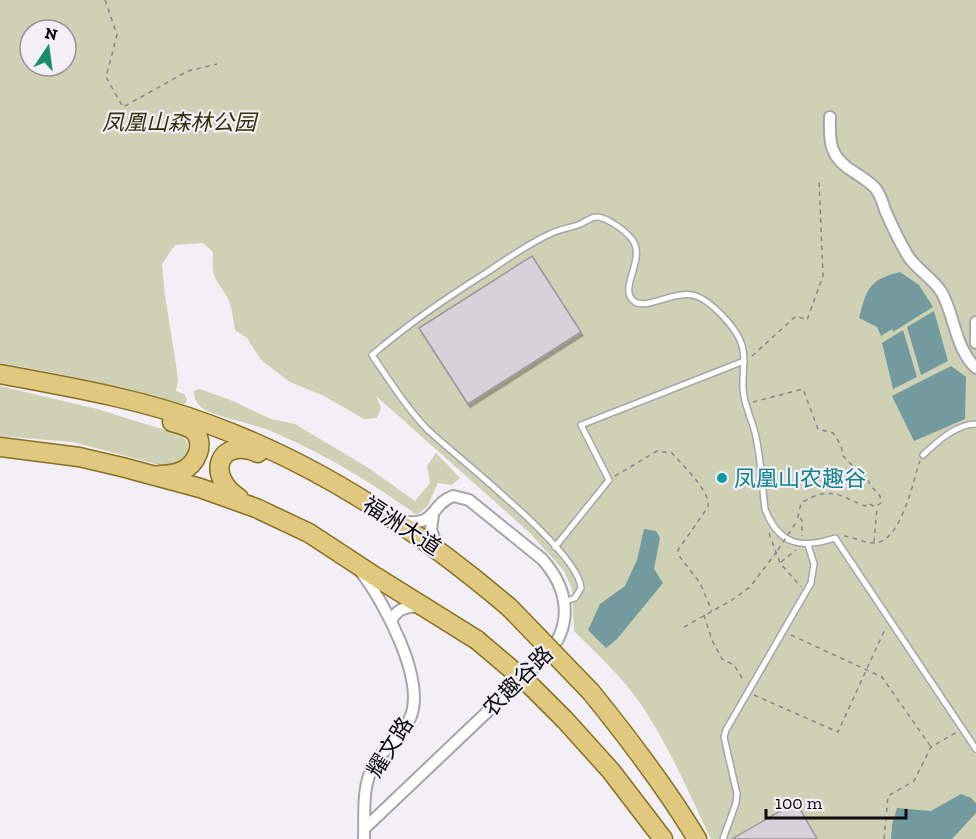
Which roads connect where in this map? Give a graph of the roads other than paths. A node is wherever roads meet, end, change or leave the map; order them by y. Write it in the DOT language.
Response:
graph roads {
  1 [pos="830,117"];
  2 [pos="976,322"];
  3 [pos="976,343"];
  4 [pos="744,361"];
  5 [pos="976,368"];
  6 [pos="0,374"];
  7 [pos="38,381"];
  8 [pos="976,424"];
  9 [pos="0,447"];
  10 [pos="923,454"];
  11 [pos="154,476"];
  12 [pos="327,480"];
  13 [pos="256,508"];
  14 [pos="433,515"];
  15 [pos="393,520"];
  16 [pos="808,545"];
  17 [pos="555,547"];
  18 [pos="439,550"];
  19 [pos="353,561"];
  20 [pos="564,602"];
  21 [pos="429,609"];
  22 [pos="391,622"];
  23 [pos="976,749"];
  24 [pos="364,834"];
  25 [pos="694,834"];
  26 [pos="663,839"];
  27 [pos="723,839"];
  1 -- 5 [label="street"];
  2 -- 3 [label="street"];
  4 -- 16 [label="lane"];
  4 -- 17 [label="lane"];
  4 -- 17 [label="lane"];
  6 -- 7 [label="main road, 福洲大道"];
  7 -- 11 [label="main road"];
  7 -- 12 [label="main road, 福洲大道"];
  8 -- 10 [label="lane"];
  9 -- 11 [label="main road"];
  11 -- 13 [label="main road"];
  12 -- 13 [label="main road"];
  12 -- 15 [label="main road, 福洲大道"];
  13 -- 19 [label="main road"];
  14 -- 15 [label="street"];
  14 -- 18 [label="street"];
  14 -- 20 [label="street, 农趣谷路"];
  15 -- 18 [label="main road, 福洲大道"];
  16 -- 23 [label="lane"];
  16 -- 27 [label="lane"];
  17 -- 20 [label="lane"];
  18 -- 25 [label="main road, 福洲大道, bridge"];
  19 -- 21 [label="main road"];
  19 -- 22 [label="street, 耀文路"];
  20 -- 24 [label="street, 农趣谷路"];
  21 -- 22 [label="street"];
  21 -- 26 [label="main road, bridge"];
  22 -- 24 [label="street, 耀文路"];
}
